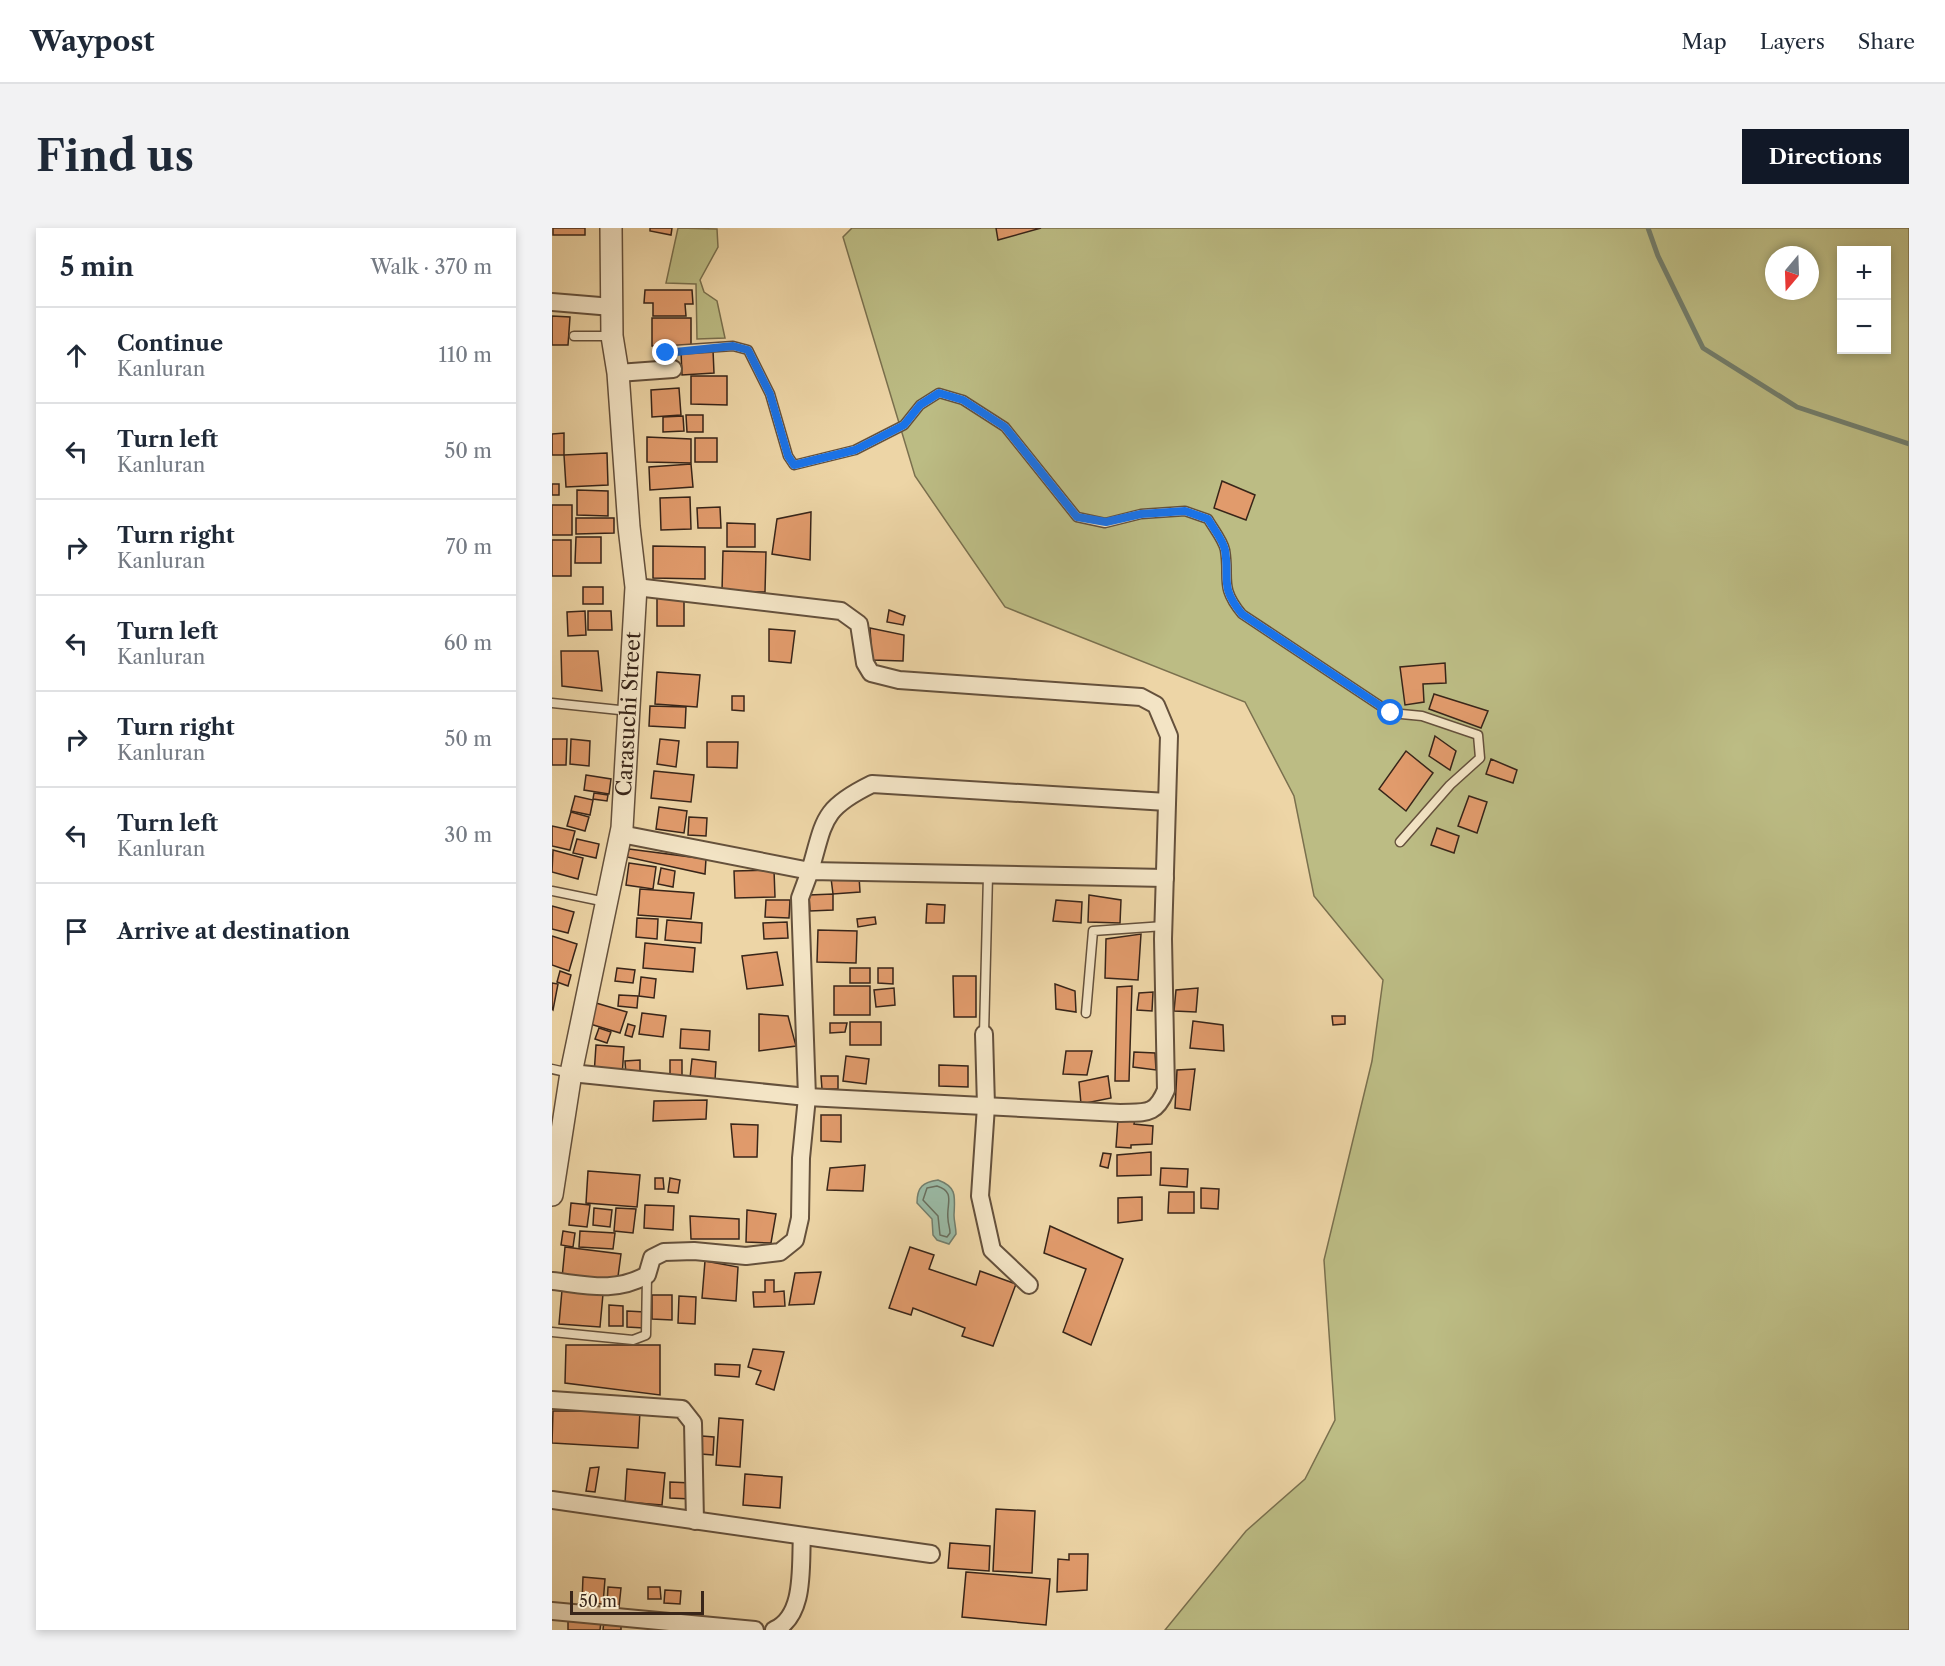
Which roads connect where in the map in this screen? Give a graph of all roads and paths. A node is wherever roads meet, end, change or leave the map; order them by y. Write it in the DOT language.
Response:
graph roads {
  1 [pos="611,228"];
  2 [pos="552,302"];
  3 [pos="612,307"];
  4 [pos="574,336"];
  5 [pos="612,336"];
  6 [pos="668,369"];
  7 [pos="618,373"];
  8 [pos="636,587"];
  9 [pos="552,703"];
  10 [pos="629,711"];
  11 [pos="1167,802"];
  12 [pos="621,834"];
  13 [pos="1400,842"];
  14 [pos="810,871"];
  15 [pos="988,874"];
  16 [pos="1165,878"];
  17 [pos="552,891"];
  18 [pos="607,902"];
  19 [pos="1164,926"];
  20 [pos="1086,1013"];
  21 [pos="984,1034"];
  22 [pos="561,1071"];
  23 [pos="807,1097"];
  24 [pos="986,1106"];
  25 [pos="552,1195"];
  26 [pos="647,1275"];
  27 [pos="552,1281"];
  28 [pos="1029,1285"];
  29 [pos="552,1332"];
  30 [pos="552,1400"];
  31 [pos="552,1500"];
  32 [pos="695,1521"];
  33 [pos="802,1536"];
  34 [pos="931,1554"];
  35 [pos="552,1611"];
  36 [pos="755,1630"];
  37 [pos="774,1630"];
  1 -- 3 [label="street, Carasuchi Street"];
  2 -- 3 [label="street"];
  3 -- 5 [label="street, Carasuchi Street"];
  4 -- 5 [label="lane"];
  5 -- 7 [label="street, Carasuchi Street"];
  6 -- 7 [label="street"];
  6 -- 13 [label="lane"];
  7 -- 8 [label="street, Carasuchi Street"];
  8 -- 10 [label="street, Carasuchi Street"];
  8 -- 11 [label="street"];
  9 -- 10 [label="lane"];
  10 -- 12 [label="street, Carasuchi Street"];
  11 -- 14 [label="street"];
  11 -- 16 [label="street"];
  12 -- 14 [label="street"];
  12 -- 18 [label="street, Carasuchi Street"];
  14 -- 15 [label="street"];
  14 -- 23 [label="street"];
  15 -- 16 [label="street"];
  15 -- 21 [label="lane"];
  16 -- 19 [label="street"];
  17 -- 18 [label="lane"];
  18 -- 22 [label="street, Carasuchi Street"];
  19 -- 20 [label="lane"];
  19 -- 24 [label="street"];
  21 -- 24 [label="street"];
  22 -- 23 [label="street"];
  22 -- 25 [label="street, Carasuchi Street"];
  23 -- 24 [label="street"];
  23 -- 26 [label="street"];
  24 -- 28 [label="street"];
  26 -- 27 [label="street"];
  26 -- 29 [label="lane"];
  30 -- 32 [label="street"];
  31 -- 32 [label="street"];
  32 -- 33 [label="street"];
  33 -- 34 [label="street"];
  33 -- 37 [label="street"];
  35 -- 36 [label="street"];
}
